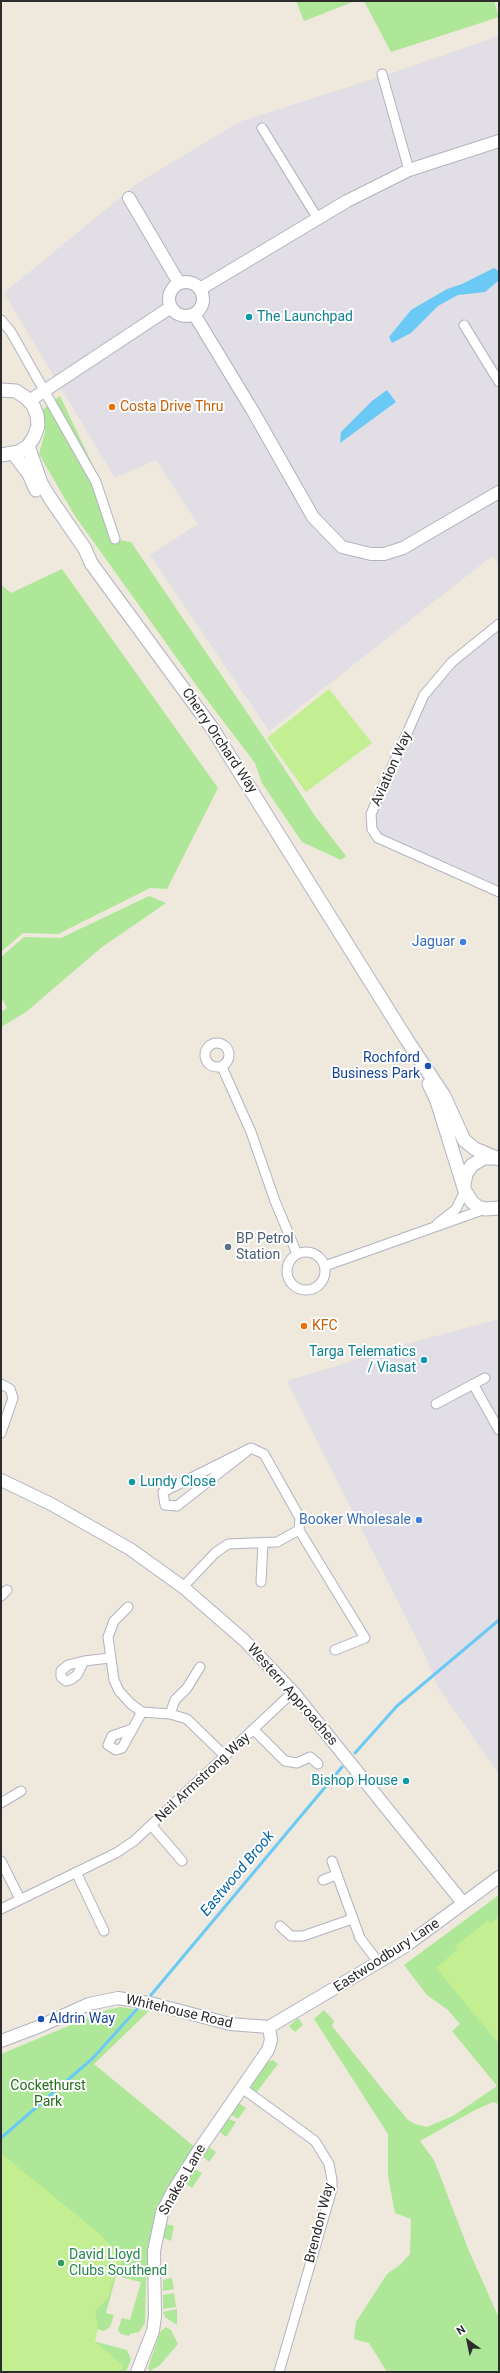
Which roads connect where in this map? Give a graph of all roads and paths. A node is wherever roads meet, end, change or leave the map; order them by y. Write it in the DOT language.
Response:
graph roads {
  1 [pos="382,74"];
  2 [pos="262,128"];
  3 [pos="499,141"];
  4 [pos="409,170"];
  5 [pos="129,198"];
  6 [pos="318,219"];
  7 [pos="179,283"];
  8 [pos="200,289"];
  9 [pos="171,307"];
  10 [pos="194,314"];
  11 [pos="1,320"];
  12 [pos="464,325"];
  13 [pos="499,381"];
  14 [pos="1,390"];
  15 [pos="44,390"];
  16 [pos="29,401"];
  17 [pos="28,446"];
  18 [pos="7,455"];
  19 [pos="499,492"];
  20 [pos="115,539"];
  21 [pos="91,563"];
  22 [pos="499,624"];
  23 [pos="499,892"];
  24 [pos="407,1040"];
  25 [pos="222,1067"];
  26 [pos="497,1158"];
  27 [pos="465,1188"];
  28 [pos="499,1208"];
  29 [pos="485,1209"];
  30 [pos="431,1228"];
  31 [pos="297,1254"];
  32 [pos="325,1266"];
  33 [pos="485,1378"];
  34 [pos="1,1384"];
  35 [pos="473,1384"];
  36 [pos="436,1404"];
  37 [pos="499,1430"];
  38 [pos="1,1433"];
  39 [pos="251,1448"];
  40 [pos="1,1480"];
  41 [pos="299,1530"];
  42 [pos="263,1542"];
  43 [pos="261,1582"];
  44 [pos="183,1587"];
  45 [pos="128,1607"];
  46 [pos="335,1650"];
  47 [pos="110,1658"];
  48 [pos="84,1661"];
  49 [pos="200,1667"];
  50 [pos="294,1692"];
  51 [pos="142,1712"];
  52 [pos="170,1714"];
  53 [pos="132,1729"];
  54 [pos="254,1730"];
  55 [pos="225,1756"];
  56 [pos="318,1764"];
  57 [pos="21,1791"];
  58 [pos="1,1803"];
  59 [pos="152,1826"];
  60 [pos="1,1861"];
  61 [pos="182,1861"];
  62 [pos="332,1861"];
  63 [pos="76,1872"];
  64 [pos="336,1875"];
  65 [pos="499,1877"];
  66 [pos="323,1880"];
  67 [pos="20,1899"];
  68 [pos="463,1904"];
  69 [pos="1,1909"];
  70 [pos="352,1919"];
  71 [pos="280,1926"];
  72 [pos="104,1931"];
  73 [pos="379,1963"];
  74 [pos="269,2027"];
  75 [pos="1,2041"];
  76 [pos="242,2088"];
  77 [pos="137,2372"];
  78 [pos="279,2372"];
  1 -- 4 [label="street"];
  2 -- 6 [label="street"];
  3 -- 4 [label="street"];
  4 -- 6 [label="street"];
  5 -- 7 [label="street"];
  6 -- 8 [label="street"];
  7 -- 8 [label="street"];
  7 -- 9 [label="street"];
  8 -- 10 [label="street"];
  9 -- 10 [label="street"];
  9 -- 15 [label="street"];
  10 -- 19 [label="street"];
  11 -- 15 [label="street"];
  12 -- 13 [label="street"];
  14 -- 16 [label="main road"];
  15 -- 16 [label="street"];
  15 -- 20 [label="street"];
  16 -- 17 [label="main road"];
  17 -- 18 [label="main road"];
  17 -- 21 [label="main road, Cherry Orchard Way"];
  18 -- 21 [label="main road"];
  21 -- 24 [label="main road, Cherry Orchard Way"];
  22 -- 23 [label="street, Aviation Way"];
  24 -- 26 [label="main road, Cherry Orchard Way"];
  24 -- 27 [label="main road, Cherry Orchard Way"];
  25 -- 31 [label="street"];
  26 -- 27 [label="main road, Cherry Orchard Way"];
  27 -- 29 [label="main road, Cherry Orchard Way"];
  27 -- 30 [label="street"];
  28 -- 29 [label="main road"];
  29 -- 30 [label="street"];
  30 -- 32 [label="street"];
  31 -- 32 [label="street"];
  31 -- 32 [label="street"];
  33 -- 35 [label="street"];
  34 -- 38 [label="street"];
  35 -- 36 [label="street"];
  35 -- 37 [label="street"];
  39 -- 39 [label="street"];
  39 -- 41 [label="street"];
  40 -- 44 [label="street, Western Approaches"];
  41 -- 42 [label="street"];
  41 -- 46 [label="street"];
  42 -- 43 [label="street"];
  42 -- 44 [label="street"];
  44 -- 50 [label="street, Western Approaches"];
  45 -- 47 [label="street"];
  47 -- 48 [label="street"];
  47 -- 51 [label="street"];
  49 -- 52 [label="street"];
  50 -- 54 [label="street, Neil Armstrong Way"];
  50 -- 68 [label="street, Western Approaches"];
  51 -- 52 [label="street"];
  51 -- 53 [label="street"];
  52 -- 55 [label="street"];
  54 -- 55 [label="street, Neil Armstrong Way"];
  54 -- 56 [label="street, Neil Armstrong Way"];
  55 -- 59 [label="street, Neil Armstrong Way"];
  57 -- 58 [label="street"];
  59 -- 61 [label="street, Neil Armstrong Way"];
  59 -- 63 [label="street, Neil Armstrong Way"];
  60 -- 67 [label="street"];
  62 -- 64 [label="street"];
  63 -- 67 [label="street, Neil Armstrong Way"];
  63 -- 72 [label="street"];
  64 -- 66 [label="street"];
  64 -- 70 [label="street"];
  65 -- 68 [label="street, Eastwoodbury Lane"];
  67 -- 69 [label="street, Neil Armstrong Way"];
  68 -- 73 [label="street, Eastwoodbury Lane"];
  70 -- 71 [label="street"];
  70 -- 73 [label="street"];
  73 -- 74 [label="street, Eastwoodbury Lane"];
  74 -- 75 [label="street, Whitehouse Road"];
  74 -- 76 [label="street, Snakes Lane"];
  76 -- 77 [label="street, Snakes Lane"];
  76 -- 78 [label="street, Brendon Way"];
}
